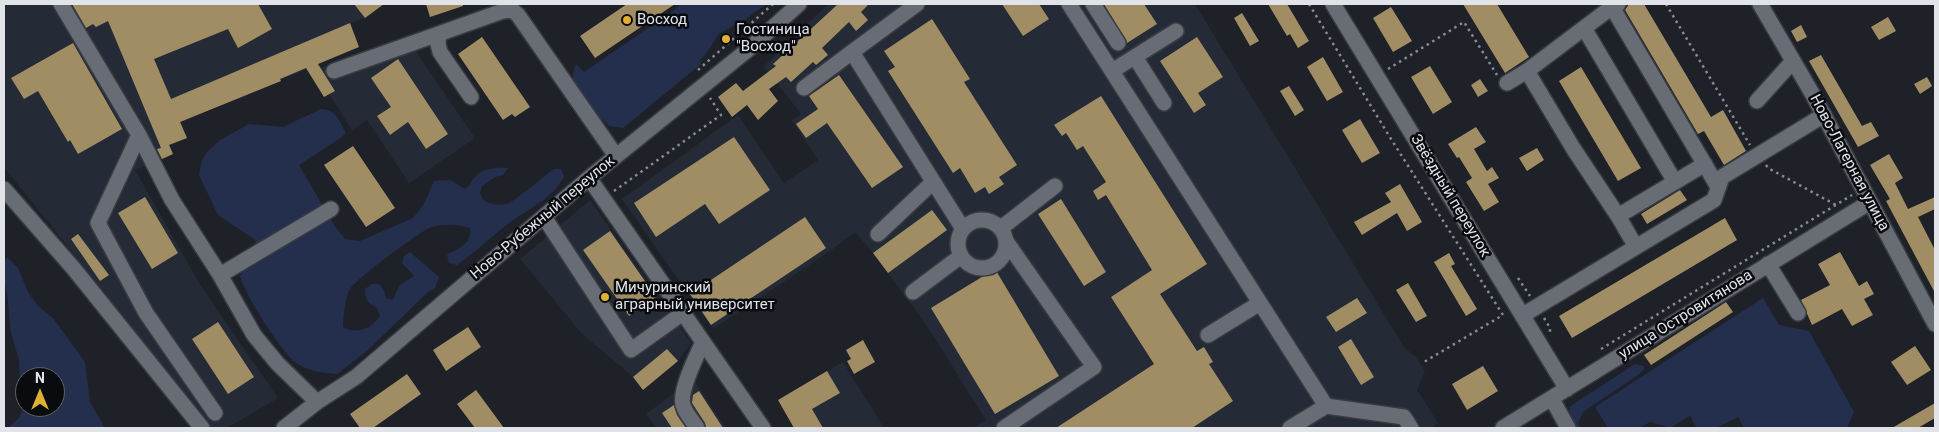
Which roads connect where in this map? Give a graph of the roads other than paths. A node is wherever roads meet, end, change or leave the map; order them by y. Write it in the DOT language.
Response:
graph roads {
  1 [pos="60,4"];
  2 [pos="799,4"];
  3 [pos="917,4"];
  4 [pos="1069,4"];
  5 [pos="1093,4"];
  6 [pos="1333,4"];
  7 [pos="1760,4"];
  8 [pos="1615,5"];
  9 [pos="511,7"];
  10 [pos="1584,28"];
  11 [pos="1176,31"];
  12 [pos="439,34"];
  13 [pos="1118,43"];
  14 [pos="852,52"];
  15 [pos="1135,57"];
  16 [pos="1794,61"];
  17 [pos="334,71"];
  18 [pos="1112,71"];
  19 [pos="1526,71"];
  20 [pos="1507,83"];
  21 [pos="804,88"];
  22 [pos="471,97"];
  23 [pos="1757,101"];
  24 [pos="1164,103"];
  25 [pos="1824,115"];
  26 [pos="139,135"];
  27 [pos="616,156"];
  28 [pos="1704,164"];
  29 [pos="589,178"];
  30 [pos="933,182"];
  31 [pos="1675,182"];
  32 [pos="1055,186"];
  33 [pos="1718,187"];
  34 [pos="4,189"];
  35 [pos="1870,202"];
  36 [pos="331,209"];
  37 [pos="1618,216"];
  38 [pos="544,217"];
  39 [pos="963,229"];
  40 [pos="878,234"];
  41 [pos="1004,234"];
  42 [pos="1636,247"];
  43 [pos="961,256"];
  44 [pos="1768,264"];
  45 [pos="220,275"];
  46 [pos="913,292"];
  47 [pos="1260,303"];
  48 [pos="1798,313"];
  49 [pos="683,314"];
  50 [pos="1523,315"];
  51 [pos="1935,324"];
  52 [pos="1208,335"];
  53 [pos="703,342"];
  54 [pos="1568,389"];
  55 [pos="1552,399"];
  56 [pos="317,402"];
  57 [pos="1326,406"];
  58 [pos="215,413"];
  59 [pos="293,426"];
  60 [pos="202,428"];
  61 [pos="697,428"];
  62 [pos="763,428"];
  63 [pos="1004,428"];
  64 [pos="1290,428"];
  65 [pos="1411,428"];
  66 [pos="1503,428"];
  67 [pos="1568,428"];
  1 -- 26 [label="street"];
  2 -- 27 [label="street, Ново-Рубежный переулок"];
  3 -- 14 [label="street"];
  4 -- 18 [label="street"];
  5 -- 13 [label="street"];
  6 -- 50 [label="street, Звёздный переулок"];
  7 -- 16 [label="street, Ново-Лагерная улица"];
  8 -- 10 [label="street"];
  8 -- 28 [label="street"];
  9 -- 12 [label="street"];
  9 -- 27 [label="street"];
  10 -- 19 [label="street"];
  10 -- 31 [label="street"];
  11 -- 15 [label="street"];
  12 -- 17 [label="street"];
  12 -- 22 [label="street"];
  14 -- 21 [label="street"];
  14 -- 30 [label="street"];
  15 -- 18 [label="street"];
  15 -- 24 [label="street"];
  16 -- 23 [label="street"];
  16 -- 25 [label="street, Ново-Лагерная улица"];
  18 -- 47 [label="street"];
  19 -- 20 [label="street"];
  19 -- 37 [label="street"];
  25 -- 33 [label="street"];
  25 -- 35 [label="street, Ново-Лагерная улица"];
  26 -- 45 [label="street"];
  26 -- 58 [label="street"];
  27 -- 29 [label="street, Ново-Рубежный переулок"];
  28 -- 31 [label="street"];
  28 -- 33 [label="street"];
  29 -- 38 [label="street, Ново-Рубежный переулок"];
  29 -- 49 [label="street"];
  30 -- 39 [label="street"];
  30 -- 40 [label="street"];
  31 -- 37 [label="street"];
  32 -- 41 [label="street"];
  33 -- 42 [label="street"];
  34 -- 60 [label="street"];
  35 -- 44 [label="street, улица Островитянова"];
  35 -- 51 [label="street, Ново-Лагерная улица"];
  36 -- 45 [label="street"];
  37 -- 42 [label="street"];
  38 -- 49 [label="street"];
  38 -- 56 [label="street, Ново-Рубежный переулок"];
  39 -- 41 [label="street"];
  39 -- 43 [label="street"];
  41 -- 43 [label="street"];
  41 -- 63 [label="street"];
  42 -- 50 [label="street"];
  43 -- 46 [label="street"];
  44 -- 48 [label="street"];
  44 -- 54 [label="street, улица Островитянова"];
  45 -- 56 [label="street"];
  47 -- 52 [label="street"];
  47 -- 57 [label="street"];
  49 -- 53 [label="street"];
  50 -- 54 [label="street, Звёздный переулок"];
  53 -- 61 [label="street"];
  53 -- 62 [label="street"];
  54 -- 55 [label="street, улица Островитянова"];
  55 -- 66 [label="street, улица Островитянова"];
  55 -- 67 [label="street"];
  56 -- 59 [label="street, Ново-Рубежный переулок"];
  57 -- 64 [label="street"];
  57 -- 65 [label="street"];
}
